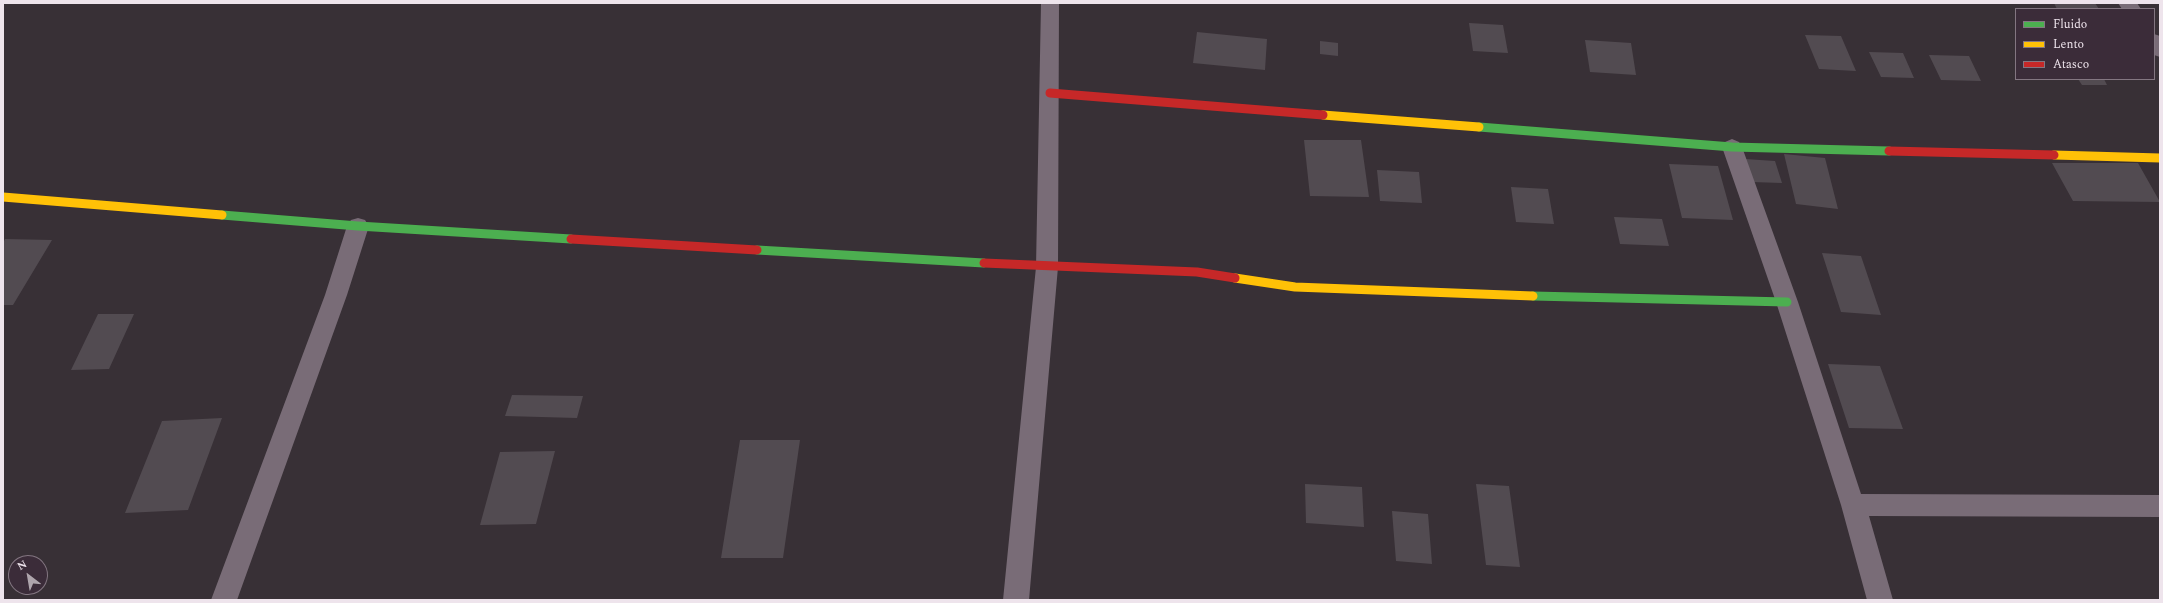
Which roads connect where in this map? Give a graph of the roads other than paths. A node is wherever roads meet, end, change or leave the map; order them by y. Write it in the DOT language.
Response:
graph roads {
  1 [pos="1050,3"];
  2 [pos="1050,93"];
  3 [pos="1732,147"];
  4 [pos="2160,158"];
  5 [pos="3,197"];
  6 [pos="358,226"];
  7 [pos="1047,267"];
  8 [pos="1787,302"];
  9 [pos="1853,505"];
  10 [pos="2160,506"];
  11 [pos="224,600"];
  12 [pos="1016,600"];
  13 [pos="1880,600"];
  1 -- 2 [label="street"];
  2 -- 3 [label="street"];
  2 -- 7 [label="street"];
  3 -- 4 [label="street"];
  3 -- 8 [label="street"];
  5 -- 6 [label="street"];
  6 -- 7 [label="street"];
  6 -- 11 [label="street"];
  7 -- 8 [label="street"];
  7 -- 12 [label="street"];
  8 -- 9 [label="street"];
  9 -- 10 [label="street"];
  9 -- 13 [label="street"];
}
